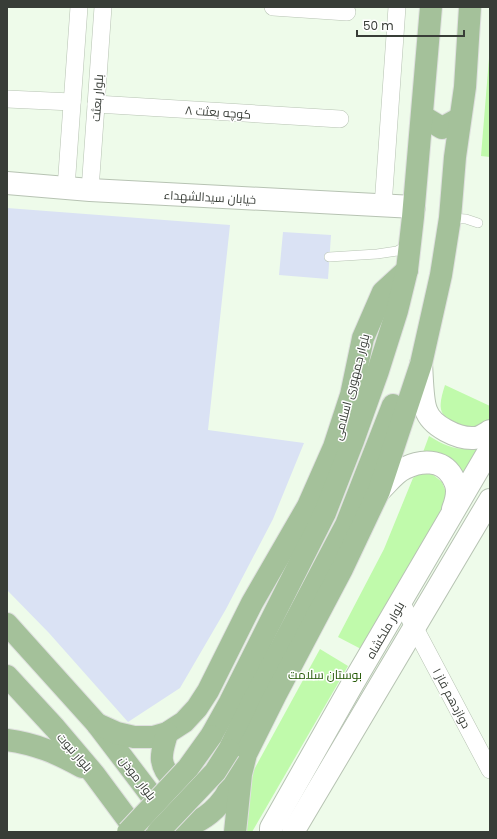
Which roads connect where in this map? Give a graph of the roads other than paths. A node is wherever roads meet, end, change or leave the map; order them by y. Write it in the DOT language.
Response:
graph roads {
  1 [pos="79,7"];
  2 [pos="103,7"];
  3 [pos="273,7"];
  4 [pos="397,7"];
  5 [pos="431,7"];
  6 [pos="470,7"];
  7 [pos="347,12"];
  8 [pos="76,54"];
  9 [pos="100,56"];
  10 [pos="7,99"];
  11 [pos="72,102"];
  12 [pos="96,104"];
  13 [pos="422,116"];
  14 [pos="460,118"];
  15 [pos="340,119"];
  16 [pos="68,154"];
  17 [pos="93,156"];
  18 [pos="7,183"];
  19 [pos="66,188"];
  20 [pos="90,190"];
  21 [pos="383,206"];
  22 [pos="414,208"];
  23 [pos="450,218"];
  24 [pos="478,223"];
  25 [pos="410,244"];
  26 [pos="329,257"];
  27 [pos="407,270"];
  28 [pos="438,286"];
  29 [pos="421,364"];
  30 [pos="490,431"];
  31 [pos="490,449"];
  32 [pos="379,491"];
  33 [pos="490,500"];
  34 [pos="452,513"];
  35 [pos="401,602"];
  36 [pos="7,624"];
  37 [pos="415,626"];
  38 [pos="7,676"];
  39 [pos="97,724"];
  40 [pos="167,733"];
  41 [pos="7,740"];
  42 [pos="238,752"];
  43 [pos="490,770"];
  44 [pos="94,774"];
  45 [pos="133,831"];
  46 [pos="171,831"];
  47 [pos="235,832"];
  48 [pos="271,832"];
  49 [pos="293,832"];
  1 -- 8 [label="street, بلوار بعثت"];
  2 -- 9 [label="street, بلوار بعثت"];
  3 -- 7 [label="street"];
  4 -- 21 [label="street"];
  5 -- 13 [label="main road"];
  6 -- 14 [label="main road"];
  8 -- 9 [label="street"];
  8 -- 11 [label="street, بلوار بعثت"];
  9 -- 12 [label="street, بلوار بعثت"];
  10 -- 11 [label="street"];
  11 -- 16 [label="street, بلوار بعثت"];
  12 -- 15 [label="street, کوچه بعثت ۸"];
  12 -- 17 [label="street, بلوار بعثت"];
  13 -- 14 [label="main road"];
  13 -- 22 [label="main road"];
  14 -- 23 [label="main road"];
  16 -- 17 [label="street"];
  16 -- 19 [label="street, بلوار بعثت"];
  17 -- 20 [label="street, بلوار بعثت"];
  18 -- 19 [label="main road, خیابان سیدالشهداء"];
  19 -- 20 [label="main road, خیابان سیدالشهداء"];
  20 -- 21 [label="main road, خیابان سیدالشهداء"];
  21 -- 22 [label="main road, خیابان سیدالشهداء"];
  22 -- 25 [label="main road"];
  23 -- 24 [label="lane"];
  23 -- 28 [label="main road"];
  25 -- 26 [label="lane"];
  25 -- 27 [label="main road"];
  27 -- 40 [label="main road, بلوار جمهوری اسلامی"];
  27 -- 45 [label="main road, bridge"];
  28 -- 29 [label="main road"];
  28 -- 42 [label="main road"];
  29 -- 30 [label="main road"];
  29 -- 32 [label="main road"];
  31 -- 34 [label="main road, بلوار ملکشاه"];
  32 -- 34 [label="main road"];
  32 -- 42 [label="main road"];
  33 -- 37 [label="main road, بلوار ملکشاه"];
  34 -- 35 [label="main road, بلوار ملکشاه"];
  35 -- 37 [label="street, دوازدهم فاز ۱"];
  35 -- 48 [label="main road, بلوار ملکشاه"];
  36 -- 39 [label="main road"];
  37 -- 43 [label="street, دوازدهم فاز ۱"];
  37 -- 49 [label="main road, بلوار ملکشاه"];
  38 -- 44 [label="main road, بلوار نبوت"];
  39 -- 40 [label="main road, بلوار جمهوری اسلامی"];
  39 -- 46 [label="main road, بلوار موذن"];
  40 -- 42 [label="main road"];
  41 -- 44 [label="main road"];
  42 -- 46 [label="main road, bridge"];
  42 -- 47 [label="main road"];
  44 -- 45 [label="main road, بلوار نبوت"];
  45 -- 46 [label="main road"];
}
